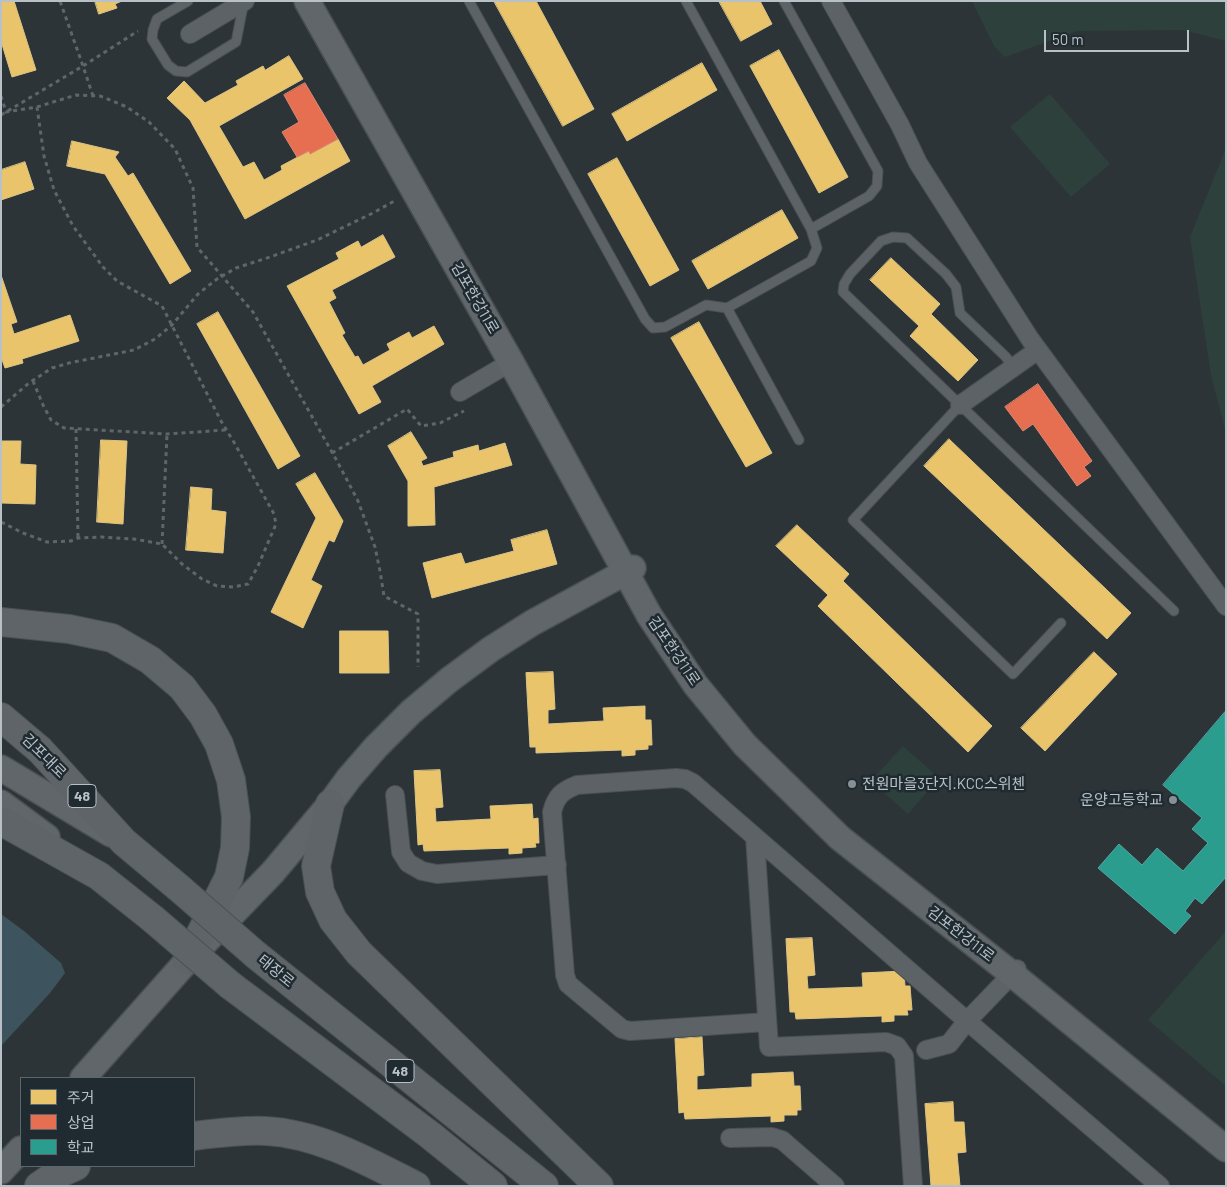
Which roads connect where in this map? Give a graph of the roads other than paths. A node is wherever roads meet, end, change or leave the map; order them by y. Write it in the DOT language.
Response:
graph roads {
  1 [pos="188,1"];
  2 [pos="244,1"];
  3 [pos="307,1"];
  4 [pos="315,1"];
  5 [pos="469,1"];
  6 [pos="686,1"];
  7 [pos="784,1"];
  8 [pos="831,1"];
  9 [pos="190,34"];
  10 [pos="811,229"];
  11 [pos="727,308"];
  12 [pos="1038,350"];
  13 [pos="511,362"];
  14 [pos="1013,368"];
  15 [pos="460,392"];
  16 [pos="960,405"];
  17 [pos="799,440"];
  18 [pos="630,570"];
  19 [pos="1226,606"];
  20 [pos="1174,611"];
  21 [pos="1,622"];
  22 [pos="1061,624"];
  23 [pos="1,717"];
  24 [pos="1,768"];
  25 [pos="395,795"];
  26 [pos="1,802"];
  27 [pos="330,804"];
  28 [pos="1,821"];
  29 [pos="755,837"];
  30 [pos="124,842"];
  31 [pos="557,865"];
  32 [pos="99,876"];
  33 [pos="187,961"];
  34 [pos="1014,971"];
  35 [pos="967,1021"];
  36 [pos="767,1022"];
  37 [pos="926,1050"];
  38 [pos="84,1077"];
  39 [pos="195,1136"];
  40 [pos="730,1138"];
  41 [pos="1226,1140"];
  42 [pos="1226,1149"];
  43 [pos="20,1150"];
  44 [pos="74,1167"];
  45 [pos="1,1171"];
  46 [pos="38,1186"];
  47 [pos="416,1186"];
  48 [pos="493,1186"];
  49 [pos="544,1186"];
  50 [pos="599,1186"];
  51 [pos="835,1186"];
  52 [pos="914,1186"];
  53 [pos="1160,1186"];
  1 -- 2 [label="lane"];
  2 -- 9 [label="street"];
  3 -- 13 [label="street, 김포한강11로"];
  4 -- 18 [label="street, 김포한강11로"];
  5 -- 11 [label="lane"];
  6 -- 10 [label="lane"];
  7 -- 10 [label="lane"];
  8 -- 12 [label="street"];
  10 -- 11 [label="lane"];
  11 -- 17 [label="lane"];
  12 -- 14 [label="street"];
  12 -- 19 [label="street"];
  13 -- 15 [label="street"];
  13 -- 18 [label="street, 김포한강11로"];
  14 -- 16 [label="street"];
  14 -- 16 [label="lane"];
  16 -- 20 [label="lane"];
  16 -- 22 [label="lane"];
  18 -- 27 [label="street"];
  18 -- 34 [label="street, 김포한강11로"];
  21 -- 33 [label="main road"];
  23 -- 30 [label="main road, 김포대로 / 48"];
  24 -- 30 [label="street, 태장로"];
  25 -- 31 [label="street"];
  26 -- 32 [label="street"];
  27 -- 33 [label="street"];
  27 -- 50 [label="main road"];
  28 -- 32 [label="main road, 48"];
  29 -- 31 [label="street"];
  29 -- 35 [label="street"];
  29 -- 36 [label="street"];
  30 -- 49 [label="main road, 태장로 / 48, bridge"];
  31 -- 36 [label="street"];
  32 -- 48 [label="main road, 48, bridge"];
  33 -- 38 [label="street"];
  34 -- 35 [label="street"];
  34 -- 41 [label="street, 김포한강11로"];
  34 -- 42 [label="street, 김포한강11로"];
  35 -- 37 [label="street"];
  35 -- 53 [label="street"];
  36 -- 52 [label="street"];
  39 -- 47 [label="main road"];
  40 -- 51 [label="street"];
  43 -- 45 [label="street"];
  44 -- 46 [label="main road"];
}
